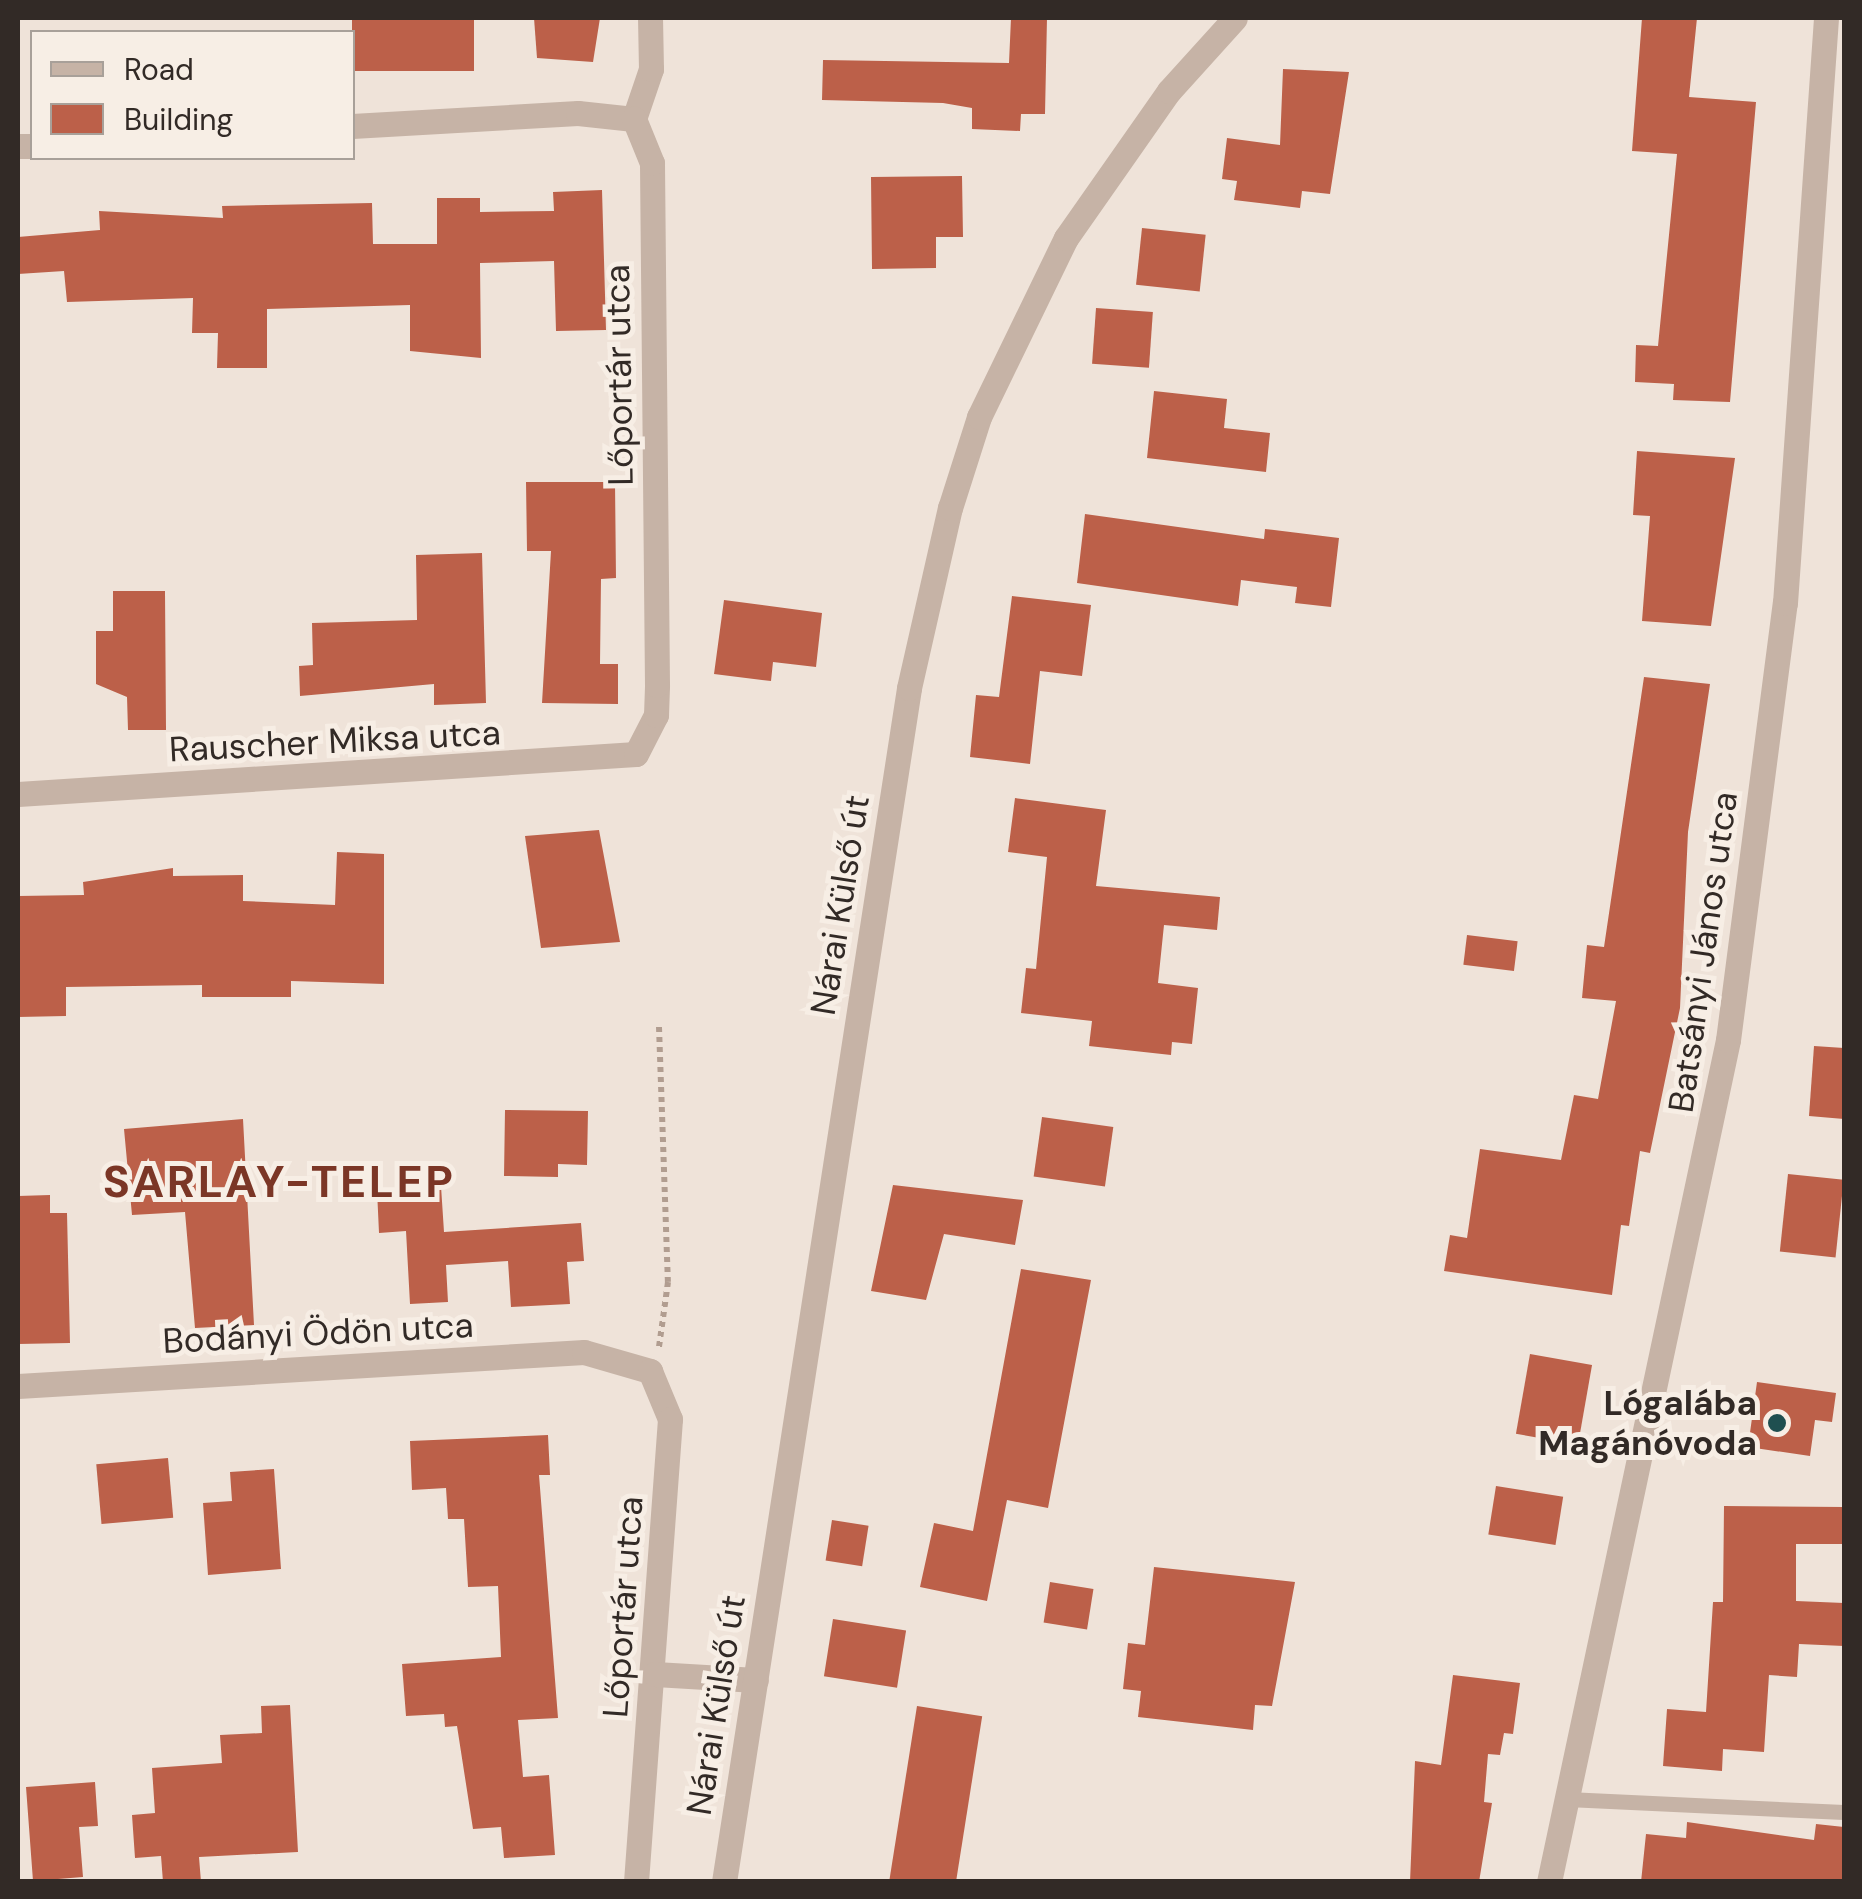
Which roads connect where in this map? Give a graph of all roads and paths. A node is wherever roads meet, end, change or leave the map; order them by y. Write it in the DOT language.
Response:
graph roads {
  1 [pos="650,18"];
  2 [pos="1235,18"];
  3 [pos="1826,18"];
  4 [pos="634,119"];
  5 [pos="355,126"];
  6 [pos="647,738"];
  7 [pos="18,794"];
  8 [pos="658,1027"];
  9 [pos="650,1371"];
  10 [pos="18,1386"];
  11 [pos="655,1674"];
  12 [pos="756,1680"];
  13 [pos="1567,1799"];
  14 [pos="1844,1812"];
  15 [pos="636,1882"];
  16 [pos="724,1882"];
  17 [pos="1549,1882"];
  1 -- 4 [label="street"];
  2 -- 12 [label="street, Nárai Külső út"];
  3 -- 13 [label="street, Batsányi János utca"];
  4 -- 5 [label="street"];
  4 -- 6 [label="street, Lőportár utca"];
  6 -- 7 [label="street, Rauscher Miksa utca"];
  8 -- 9 [label="path"];
  9 -- 10 [label="street, Bodányi Ödön utca"];
  9 -- 11 [label="street, Lőportár utca"];
  11 -- 12 [label="street"];
  11 -- 15 [label="street, Lőportár utca"];
  12 -- 16 [label="street, Nárai Külső út"];
  13 -- 14 [label="lane"];
  13 -- 17 [label="street, Batsányi János utca"];
}
